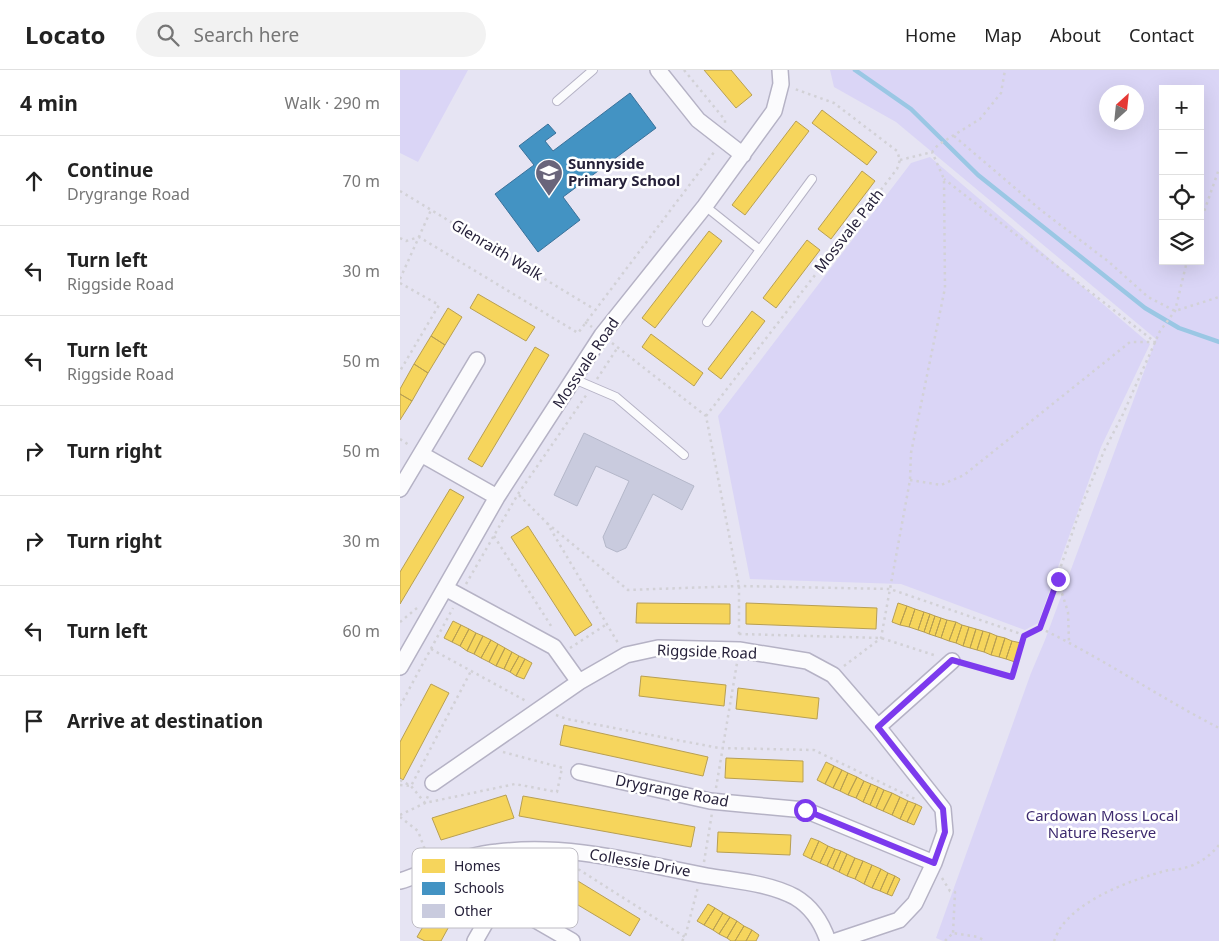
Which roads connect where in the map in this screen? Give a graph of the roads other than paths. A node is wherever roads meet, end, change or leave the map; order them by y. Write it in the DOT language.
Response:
graph roads {
  1 [pos="593,70"];
  2 [pos="658,70"];
  3 [pos="781,77"];
  4 [pos="557,101"];
  5 [pos="744,155"];
  6 [pos="812,179"];
  7 [pos="705,206"];
  8 [pos="760,250"];
  9 [pos="707,322"];
  10 [pos="477,360"];
  11 [pos="574,379"];
  12 [pos="421,454"];
  13 [pos="684,455"];
  14 [pos="400,489"];
  15 [pos="497,497"];
  16 [pos="444,588"];
  17 [pos="952,660"];
  18 [pos="400,667"];
  19 [pos="579,682"];
  20 [pos="878,727"];
  21 [pos="579,772"];
  22 [pos="432,783"];
  23 [pos="578,853"];
  24 [pos="934,863"];
  25 [pos="412,876"];
  26 [pos="400,881"];
  27 [pos="482,928"];
  28 [pos="549,928"];
  29 [pos="475,941"];
  30 [pos="572,941"];
  31 [pos="828,941"];
  32 [pos="836,941"];
  1 -- 4 [label="lane"];
  2 -- 5 [label="street"];
  3 -- 5 [label="street, Mossvale Road"];
  5 -- 7 [label="street, Mossvale Road"];
  6 -- 8 [label="lane"];
  7 -- 8 [label="lane"];
  7 -- 11 [label="street, Mossvale Road"];
  8 -- 9 [label="lane"];
  10 -- 12 [label="street"];
  11 -- 13 [label="lane"];
  11 -- 15 [label="street, Mossvale Road"];
  12 -- 14 [label="street"];
  12 -- 15 [label="street"];
  15 -- 16 [label="street, Mossvale Road"];
  16 -- 18 [label="street, Mossvale Road"];
  16 -- 19 [label="street"];
  17 -- 20 [label="street"];
  19 -- 20 [label="street, Riggside Road"];
  19 -- 22 [label="street, Riggside Road"];
  20 -- 24 [label="street, Riggside Road"];
  21 -- 24 [label="street, Drygrange Road"];
  23 -- 31 [label="street, Collessie Drive"];
  24 -- 32 [label="street, Riggside Road"];
  25 -- 26 [label="street, Collessie Drive"];
  27 -- 29 [label="street"];
  28 -- 30 [label="street"];
}
